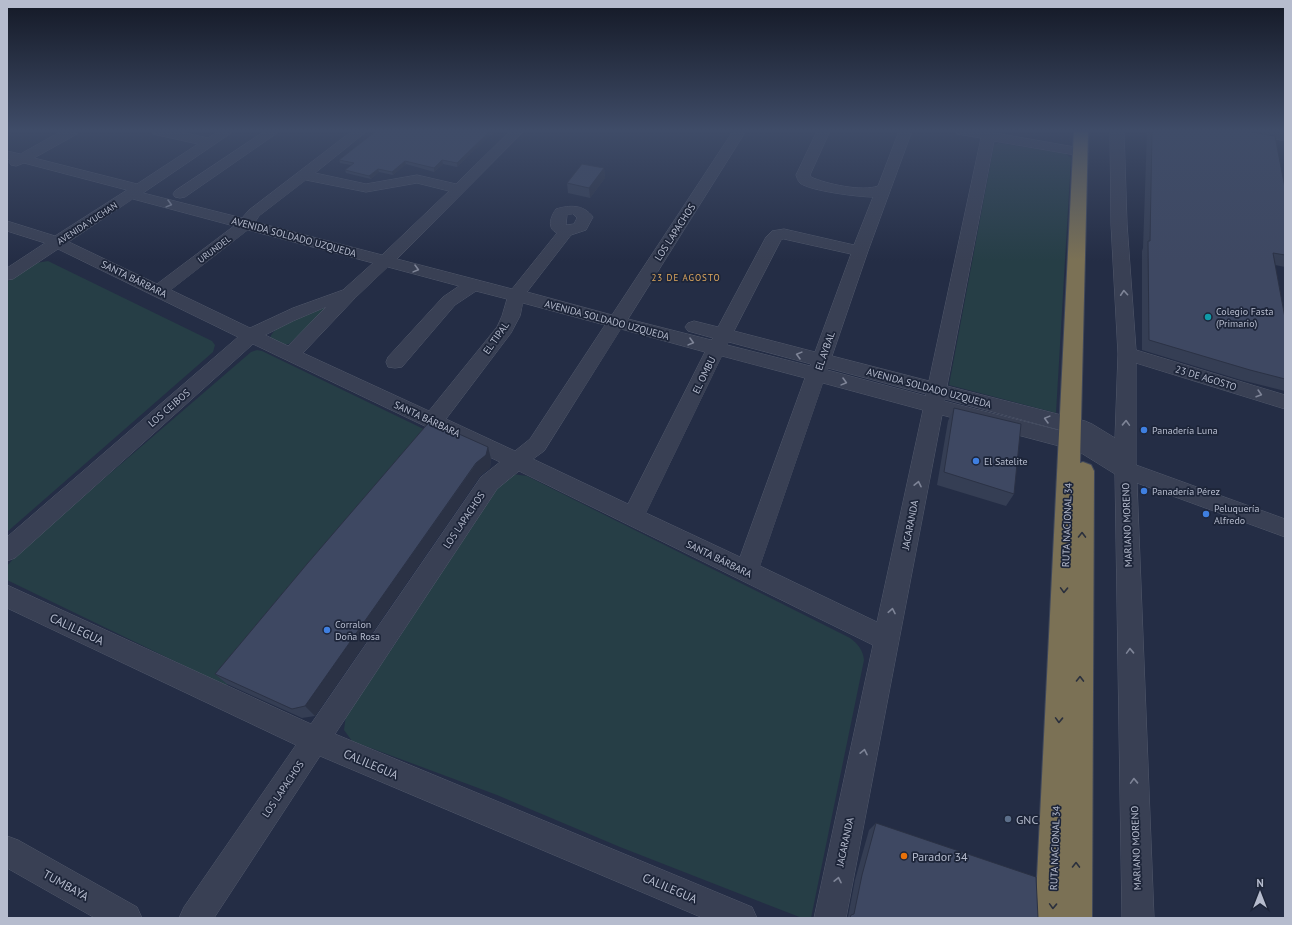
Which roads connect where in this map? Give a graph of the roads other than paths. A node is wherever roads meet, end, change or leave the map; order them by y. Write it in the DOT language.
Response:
graph roads {
  1 [pos="81,174"];
  2 [pos="161,174"];
  3 [pos="210,174"];
  4 [pos="474,174"];
  5 [pos="712,174"];
  6 [pos="802,174"];
  7 [pos="890,174"];
  8 [pos="980,174"];
  9 [pos="1081,174"];
  10 [pos="1091,174"];
  11 [pos="1117,174"];
  12 [pos="304,175"];
  13 [pos="138,189"];
  14 [pos="459,189"];
  15 [pos="884,189"];
  16 [pos="180,194"];
  17 [pos="250,219"];
  18 [pos="7,226"];
  19 [pos="566,231"];
  20 [pos="57,242"];
  21 [pos="860,251"];
  22 [pos="391,256"];
  23 [pos="7,275"];
  24 [pos="474,284"];
  25 [pos="520,289"];
  26 [pos="159,291"];
  27 [pos="349,294"];
  28 [pos="621,316"];
  29 [pos="251,336"];
  30 [pos="720,342"];
  31 [pos="291,354"];
  32 [pos="1128,354"];
  33 [pos="395,362"];
  34 [pos="819,368"];
  35 [pos="936,398"];
  36 [pos="1285,402"];
  37 [pos="432,422"];
  38 [pos="1077,435"];
  39 [pos="517,460"];
  40 [pos="1125,462"];
  41 [pos="1285,513"];
  42 [pos="633,518"];
  43 [pos="1285,528"];
  44 [pos="7,551"];
  45 [pos="746,572"];
  46 [pos="7,596"];
  47 [pos="887,639"];
  48 [pos="315,740"];
  49 [pos="7,851"];
  50 [pos="126,918"];
  51 [pos="195,918"];
  52 [pos="741,918"];
  53 [pos="830,918"];
  54 [pos="1052,918"];
  55 [pos="1075,918"];
  56 [pos="1138,918"];
  1 -- 13 [label="street, AVENIDA SOLDADO UZQUEDA"];
  2 -- 13 [label="street, AVENIDA YUCHAN"];
  3 -- 16 [label="street"];
  4 -- 14 [label="street, LOS CEIBOS"];
  5 -- 28 [label="street, LOS LAPACHOS"];
  6 -- 15 [label="street"];
  7 -- 15 [label="street, EL AYBAL"];
  8 -- 35 [label="street, JACARANDA"];
  9 -- 38 [label="highway, RUTA NACIONAL 34"];
  10 -- 38 [label="highway, RUTA NACIONAL 34"];
  32 -- 11 [label="street, MARIANO MORENO, one-way"];
  12 -- 14 [label="street"];
  12 -- 17 [label="street, URUNDEL"];
  13 -- 16 [label="street, AVENIDA SOLDADO UZQUEDA"];
  13 -- 17 [label="street, AVENIDA SOLDADO UZQUEDA, one-way"];
  13 -- 20 [label="street, AVENIDA YUCHAN"];
  14 -- 22 [label="street, LOS CEIBOS"];
  15 -- 21 [label="street, EL AYBAL"];
  16 -- 17 [label="street, AVENIDA SOLDADO UZQUEDA"];
  17 -- 22 [label="street, AVENIDA SOLDADO UZQUEDA"];
  17 -- 26 [label="street, URUNDEL"];
  18 -- 20 [label="street, SANTA BÁRBARA"];
  19 -- 25 [label="street, EL TIPAL"];
  20 -- 23 [label="street, AVENIDA YUCHAN"];
  20 -- 26 [label="street, SANTA BÁRBARA"];
  21 -- 30 [label="street, EL OMBU"];
  21 -- 34 [label="street, EL AYBAL"];
  22 -- 24 [label="street, AVENIDA SOLDADO UZQUEDA, one-way"];
  22 -- 25 [label="street, AVENIDA SOLDADO UZQUEDA"];
  22 -- 27 [label="street, LOS CEIBOS"];
  24 -- 25 [label="street, AVENIDA SOLDADO UZQUEDA"];
  24 -- 33 [label="street"];
  25 -- 28 [label="street, AVENIDA SOLDADO UZQUEDA"];
  25 -- 37 [label="street, EL TIPAL"];
  26 -- 29 [label="street, SANTA BÁRBARA"];
  27 -- 29 [label="street, LOS CEIBOS"];
  27 -- 31 [label="street, LOS CEIBOS"];
  28 -- 30 [label="street, AVENIDA SOLDADO UZQUEDA"];
  28 -- 39 [label="street, LOS LAPACHOS"];
  29 -- 31 [label="street, SANTA BÁRBARA"];
  29 -- 44 [label="street, LOS CEIBOS"];
  30 -- 34 [label="street, AVENIDA SOLDADO UZQUEDA"];
  30 -- 42 [label="street, EL OMBU"];
  31 -- 37 [label="street, SANTA BÁRBARA"];
  32 -- 36 [label="street, 23 DE AGOSTO, one-way"];
  40 -- 32 [label="street, MARIANO MORENO, one-way"];
  34 -- 35 [label="street, AVENIDA SOLDADO UZQUEDA"];
  34 -- 45 [label="street, EL AYBAL"];
  35 -- 38 [label="street, AVENIDA SOLDADO UZQUEDA"];
  47 -- 35 [label="street, JACARANDA, one-way"];
  37 -- 39 [label="street, SANTA BÁRBARA"];
  38 -- 40 [label="street, AVENIDA SOLDADO UZQUEDA"];
  38 -- 54 [label="highway, RUTA NACIONAL 34, one-way"];
  55 -- 38 [label="highway, RUTA NACIONAL 34, one-way"];
  39 -- 42 [label="street, SANTA BÁRBARA"];
  39 -- 48 [label="street, LOS LAPACHOS"];
  40 -- 41 [label="street"];
  40 -- 43 [label="street"];
  56 -- 40 [label="street, MARIANO MORENO, one-way"];
  42 -- 45 [label="street, SANTA BÁRBARA"];
  45 -- 47 [label="street, SANTA BÁRBARA"];
  46 -- 48 [label="street, CALILEGUA"];
  53 -- 47 [label="street, JACARANDA, one-way"];
  48 -- 51 [label="street, LOS LAPACHOS"];
  48 -- 52 [label="street, CALILEGUA"];
  49 -- 50 [label="street, TUMBAYA"];
}
